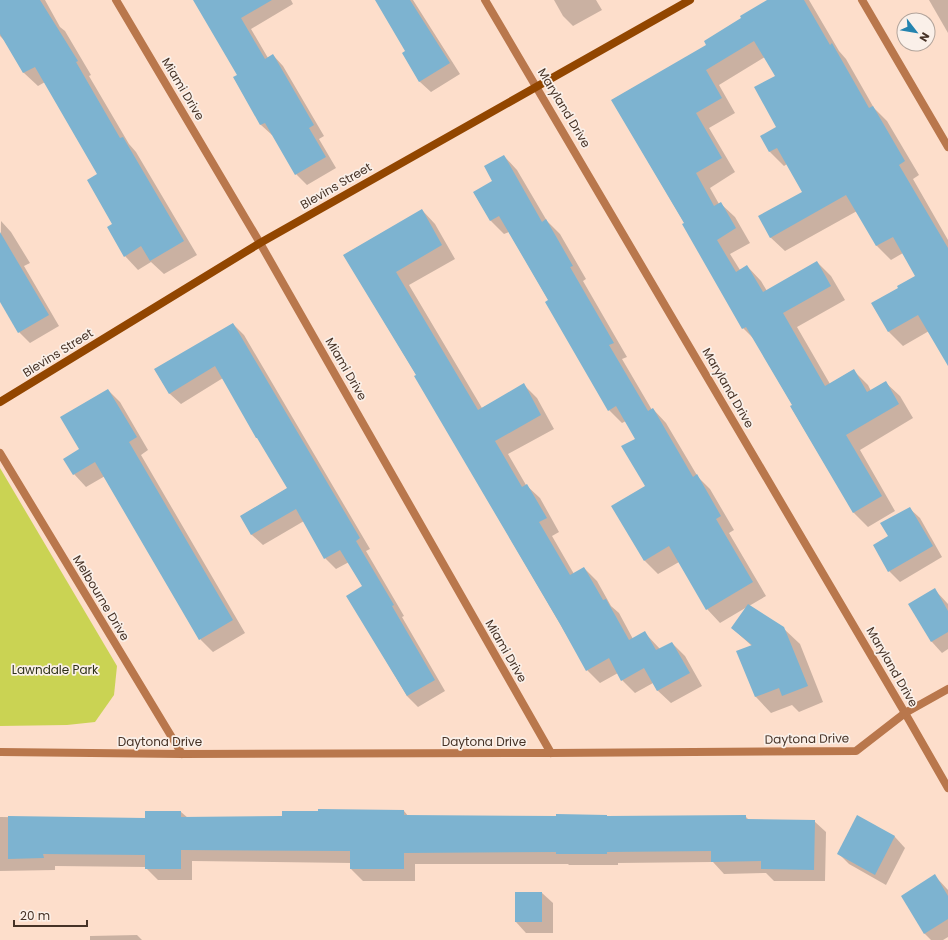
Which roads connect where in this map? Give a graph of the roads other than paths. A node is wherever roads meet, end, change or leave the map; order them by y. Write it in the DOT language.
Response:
graph roads {
  1 [pos="116,0"];
  2 [pos="485,0"];
  3 [pos="690,0"];
  4 [pos="862,0"];
  5 [pos="537,86"];
  6 [pos="948,147"];
  7 [pos="260,243"];
  8 [pos="0,402"];
  9 [pos="0,453"];
  10 [pos="948,689"];
  11 [pos="905,713"];
  12 [pos="0,752"];
  13 [pos="182,754"];
  14 [pos="551,754"];
  15 [pos="948,788"];
  1 -- 7 [label="street, Miami Drive"];
  2 -- 5 [label="street, Maryland Drive"];
  3 -- 5 [label="street, Blevins Street"];
  4 -- 6 [label="street"];
  5 -- 7 [label="street, Blevins Street"];
  5 -- 11 [label="street, Maryland Drive"];
  7 -- 8 [label="street, Blevins Street"];
  7 -- 14 [label="street, Miami Drive"];
  9 -- 13 [label="street, Melbourne Drive"];
  10 -- 11 [label="street, Daytona Drive"];
  11 -- 14 [label="street, Daytona Drive"];
  11 -- 15 [label="street, Maryland Drive"];
  12 -- 13 [label="street, Daytona Drive"];
  13 -- 14 [label="street, Daytona Drive"];
}
